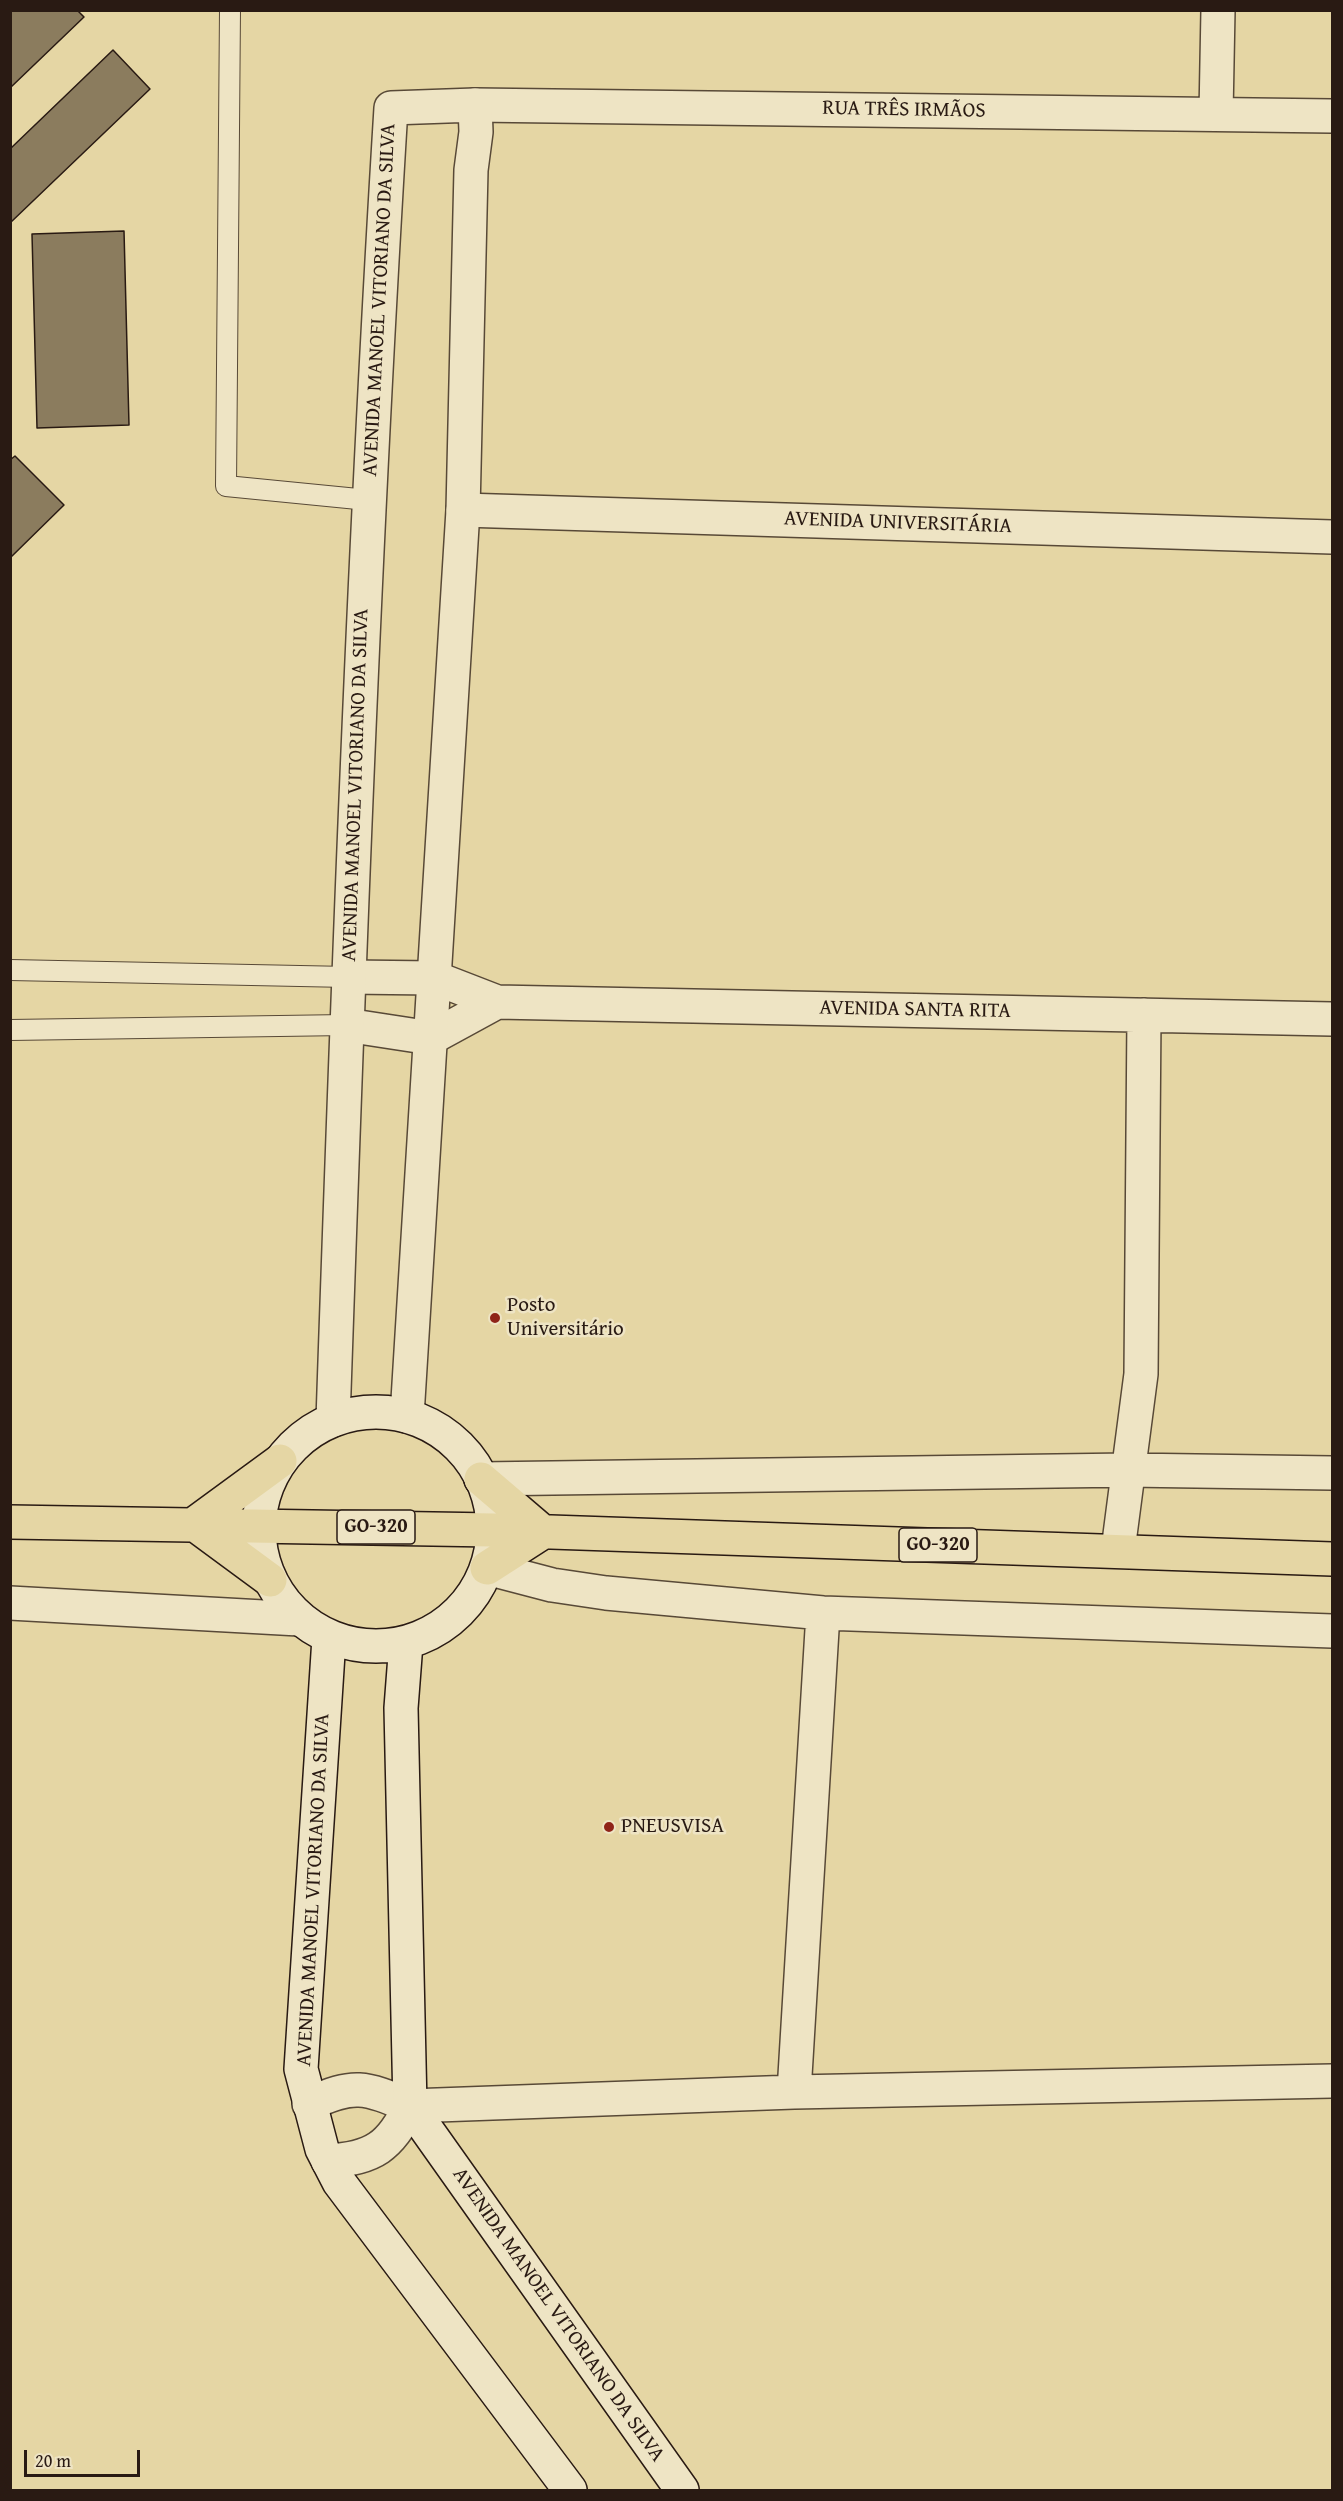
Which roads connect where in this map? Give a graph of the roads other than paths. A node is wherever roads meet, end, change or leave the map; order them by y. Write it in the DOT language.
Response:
graph roads {
  1 [pos="230,10"];
  2 [pos="1218,10"];
  3 [pos="475,105"];
  4 [pos="1216,114"];
  5 [pos="1332,116"];
  6 [pos="368,500"];
  7 [pos="463,510"];
  8 [pos="1332,537"];
  9 [pos="10,970"];
  10 [pos="348,977"];
  11 [pos="435,978"];
  12 [pos="497,1002"];
  13 [pos="1144,1015"];
  14 [pos="1332,1019"];
  15 [pos="346,1025"];
  16 [pos="10,1030"];
  17 [pos="431,1038"];
  18 [pos="407,1416"];
  19 [pos="333,1420"];
  20 [pos="280,1461"];
  21 [pos="1128,1470"];
  22 [pos="1332,1473"];
  23 [pos="481,1479"];
  24 [pos="10,1522"];
  25 [pos="194,1524"];
  26 [pos="258,1525"];
  27 [pos="493,1530"];
  28 [pos="543,1532"];
  29 [pos="1118,1550"];
  30 [pos="1332,1559"];
  31 [pos="487,1568"];
  32 [pos="270,1580"];
  33 [pos="10,1603"];
  34 [pos="823,1613"];
  35 [pos="299,1619"];
  36 [pos="1332,1631"];
  37 [pos="329,1638"];
  38 [pos="406,1643"];
  39 [pos="1332,2082"];
  40 [pos="794,2092"];
  41 [pos="309,2104"];
  42 [pos="410,2106"];
  43 [pos="328,2161"];
  44 [pos="570,2490"];
  45 [pos="682,2490"];
  1 -- 6 [label="lane"];
  2 -- 4 [label="street"];
  3 -- 4 [label="street, RUA TRÊS IRMÃOS"];
  3 -- 6 [label="street, AVENIDA MANOEL VITORIANO DA SILVA"];
  3 -- 7 [label="street"];
  4 -- 5 [label="street, RUA TRÊS IRMÃOS"];
  6 -- 10 [label="street, AVENIDA MANOEL VITORIANO DA SILVA"];
  7 -- 8 [label="street, AVENIDA UNIVERSITÁRIA"];
  7 -- 11 [label="street"];
  9 -- 10 [label="lane"];
  10 -- 11 [label="street, AVENIDA SANTA RITA"];
  10 -- 15 [label="street, AVENIDA MANOEL VITORIANO DA SILVA"];
  11 -- 12 [label="street, AVENIDA SANTA RITA"];
  11 -- 17 [label="street"];
  12 -- 13 [label="street, AVENIDA SANTA RITA"];
  12 -- 17 [label="street, AVENIDA SANTA RITA"];
  13 -- 14 [label="street, AVENIDA SANTA RITA"];
  13 -- 21 [label="street"];
  15 -- 16 [label="lane"];
  15 -- 17 [label="street"];
  15 -- 19 [label="street, AVENIDA MANOEL VITORIANO DA SILVA"];
  17 -- 18 [label="street"];
  18 -- 19 [label="street"];
  18 -- 23 [label="street"];
  19 -- 20 [label="street"];
  20 -- 25 [label="main road"];
  20 -- 26 [label="street"];
  21 -- 22 [label="street"];
  21 -- 23 [label="street"];
  21 -- 29 [label="street"];
  23 -- 27 [label="street"];
  23 -- 28 [label="main road"];
  24 -- 25 [label="main road, GO-320 / GO-320"];
  25 -- 26 [label="main road, GO-320 / GO-320"];
  25 -- 32 [label="main road"];
  26 -- 27 [label="main road, GO-320 / GO-320"];
  26 -- 32 [label="street"];
  27 -- 28 [label="main road, GO-320 / GO-320"];
  27 -- 31 [label="street"];
  28 -- 29 [label="main road, GO-320 / GO-320"];
  28 -- 31 [label="main road"];
  29 -- 30 [label="main road, GO-320 / GO-320"];
  31 -- 34 [label="street"];
  31 -- 38 [label="street"];
  32 -- 35 [label="street"];
  33 -- 35 [label="street"];
  34 -- 36 [label="street"];
  34 -- 40 [label="street"];
  35 -- 37 [label="street"];
  37 -- 38 [label="street"];
  37 -- 41 [label="street, AVENIDA MANOEL VITORIANO DA SILVA"];
  38 -- 42 [label="street"];
  39 -- 40 [label="street"];
  40 -- 42 [label="street"];
  41 -- 42 [label="street"];
  41 -- 43 [label="street, AVENIDA MANOEL VITORIANO DA SILVA"];
  42 -- 43 [label="street"];
  42 -- 45 [label="street, AVENIDA MANOEL VITORIANO DA SILVA"];
  43 -- 44 [label="street, AVENIDA MANOEL VITORIANO DA SILVA"];
}
